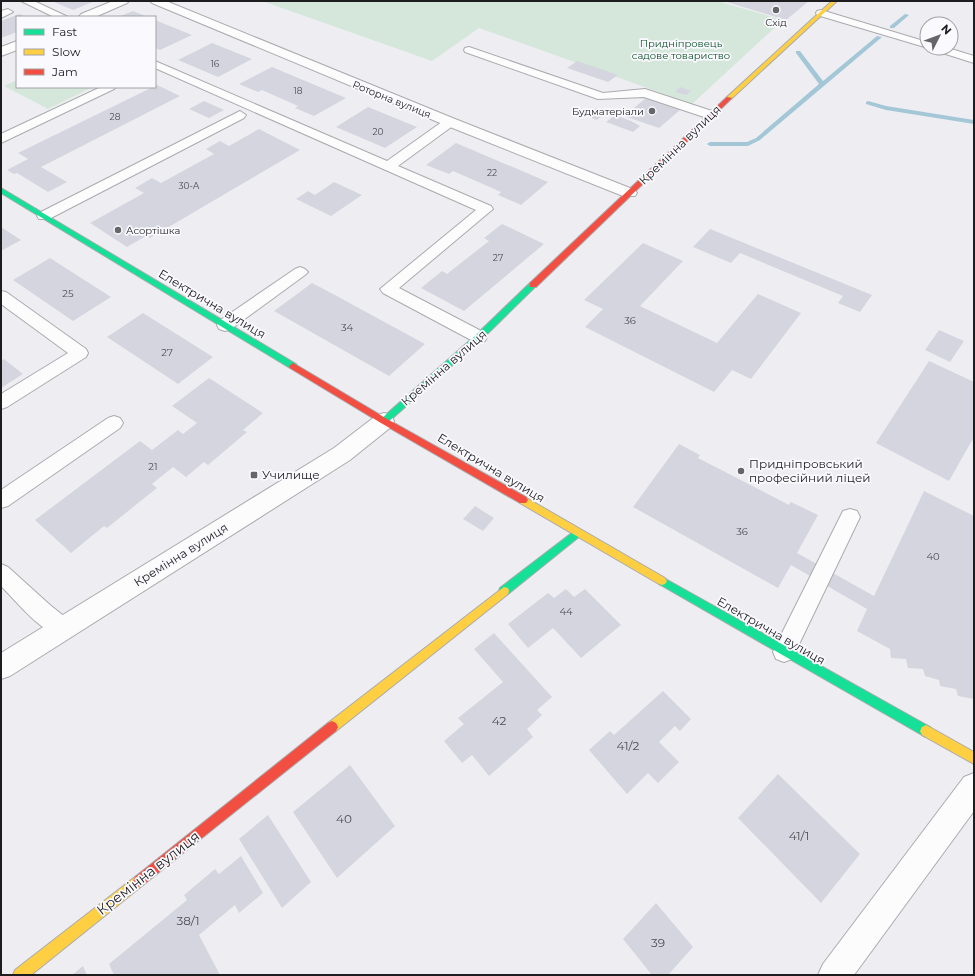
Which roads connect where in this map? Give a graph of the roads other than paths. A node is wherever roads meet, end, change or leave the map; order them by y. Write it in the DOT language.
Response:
graph roads {
  1 [pos="26,1"];
  2 [pos="124,1"];
  3 [pos="156,1"];
  4 [pos="835,1"];
  5 [pos="821,13"];
  6 [pos="61,16"];
  7 [pos="87,16"];
  8 [pos="919,43"];
  9 [pos="16,46"];
  10 [pos="469,50"];
  11 [pos="1,52"];
  12 [pos="959,55"];
  13 [pos="974,60"];
  14 [pos="156,64"];
  15 [pos="108,88"];
  16 [pos="240,115"];
  17 [pos="711,115"];
  18 [pos="450,122"];
  19 [pos="1,139"];
  20 [pos="389,166"];
  21 [pos="1,190"];
  22 [pos="629,193"];
  23 [pos="44,216"];
  24 [pos="300,272"];
  25 [pos="1,296"];
  26 [pos="225,325"];
  27 [pos="479,337"];
  28 [pos="1,402"];
  29 [pos="384,421"];
  30 [pos="114,423"];
  31 [pos="1,500"];
  32 [pos="850,517"];
  33 [pos="577,533"];
  34 [pos="1,573"];
  35 [pos="62,628"];
  36 [pos="784,652"];
  37 [pos="1,667"];
  38 [pos="974,758"];
  39 [pos="974,787"];
  40 [pos="20,975"];
  41 [pos="834,975"];
  1 -- 6 [label="lane"];
  2 -- 7 [label="street"];
  3 -- 18 [label="street, Роторна вулиця"];
  4 -- 5 [label="street, Кремінна вулиця"];
  5 -- 8 [label="lane"];
  5 -- 17 [label="street, Кремінна вулиця"];
  9 -- 11 [label="street"];
  10 -- 17 [label="lane"];
  12 -- 13 [label="lane"];
  14 -- 20 [label="lane"];
  15 -- 19 [label="lane"];
  16 -- 23 [label="lane"];
  17 -- 22 [label="street, Кремінна вулиця"];
  18 -- 20 [label="lane"];
  18 -- 22 [label="street, Роторна вулиця"];
  20 -- 27 [label="lane"];
  21 -- 23 [label="street, Електрична вулиця"];
  22 -- 27 [label="street, Кремінна вулиця"];
  23 -- 26 [label="street, Електрична вулиця"];
  24 -- 26 [label="lane"];
  25 -- 28 [label="lane"];
  26 -- 29 [label="street, Електрична вулиця"];
  27 -- 29 [label="street, Кремінна вулиця"];
  29 -- 33 [label="street, Електрична вулиця"];
  29 -- 35 [label="street, Кремінна вулиця"];
  30 -- 31 [label="lane"];
  32 -- 36 [label="lane"];
  33 -- 36 [label="street, Електрична вулиця"];
  33 -- 40 [label="street, Кремінна вулиця"];
  34 -- 35 [label="lane"];
  35 -- 37 [label="street, Кремінна вулиця"];
  36 -- 38 [label="street, Електрична вулиця"];
  39 -- 41 [label="street"];
}
